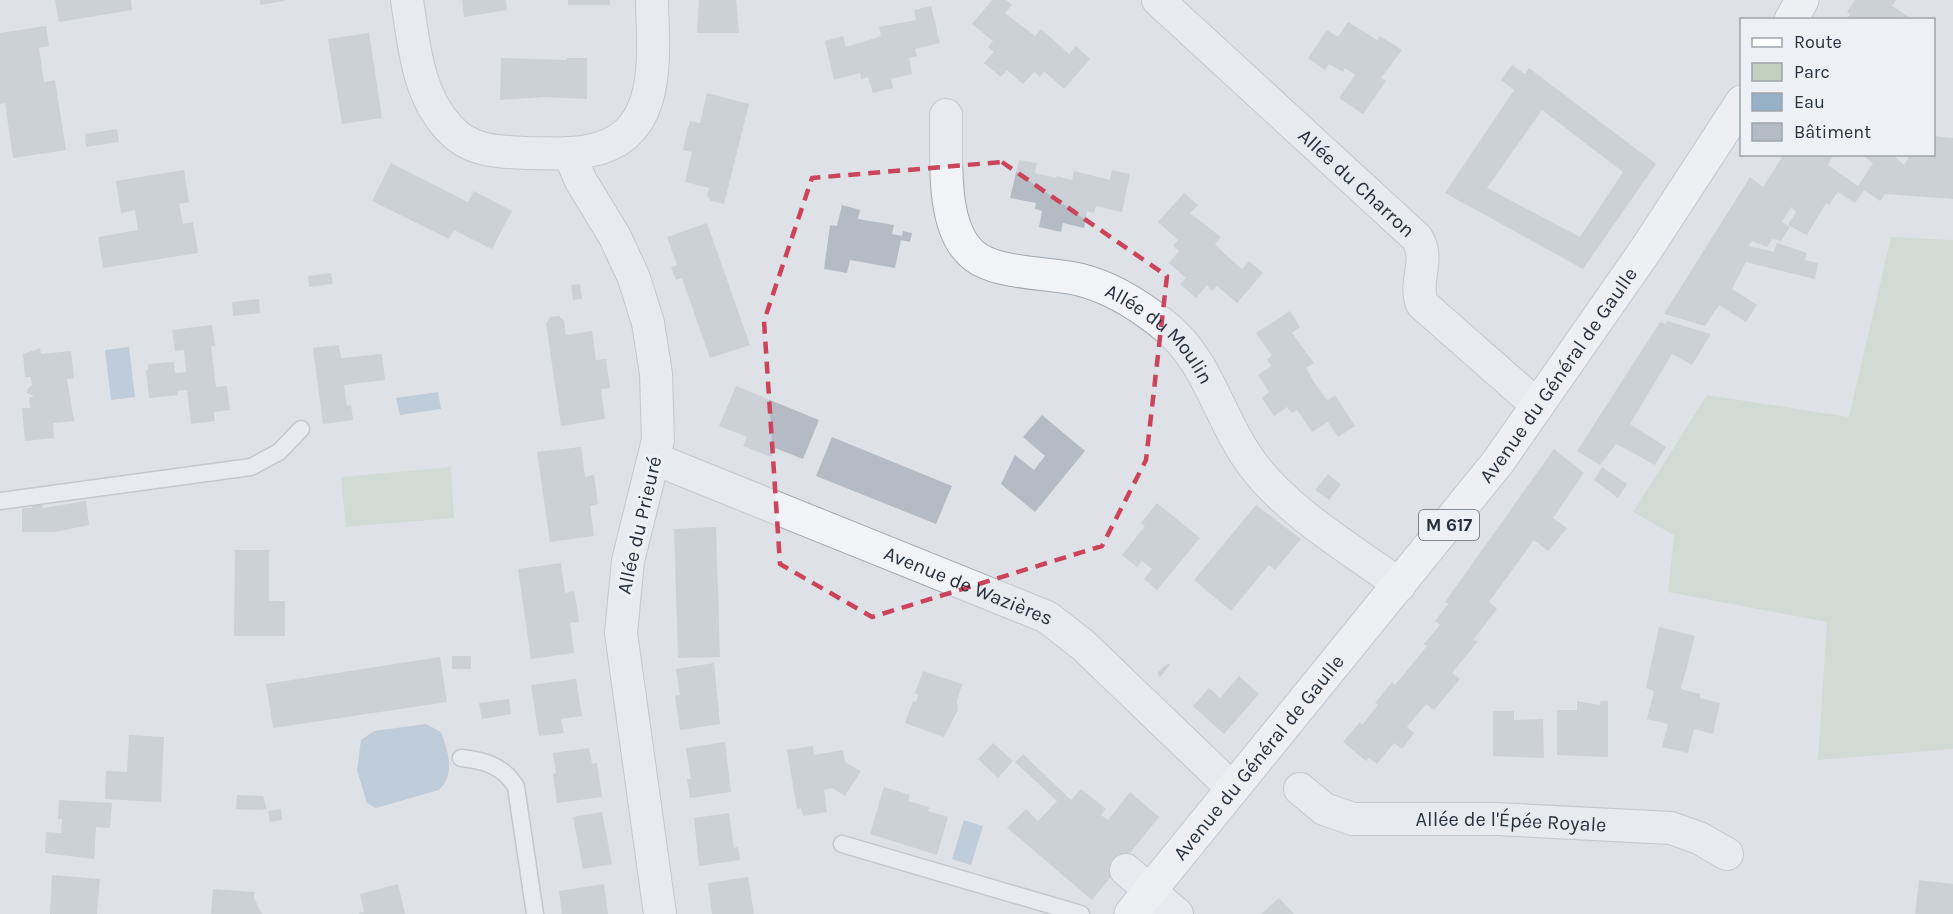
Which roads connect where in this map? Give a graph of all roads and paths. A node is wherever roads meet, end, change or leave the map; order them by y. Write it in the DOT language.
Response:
graph roads {
  1 [pos="407,0"];
  2 [pos="652,0"];
  3 [pos="1158,0"];
  4 [pos="1802,0"];
  5 [pos="1792,18"];
  6 [pos="1740,105"];
  7 [pos="945,115"];
  8 [pos="569,153"];
  9 [pos="1538,406"];
  10 [pos="301,429"];
  11 [pos="655,459"];
  12 [pos="0,501"];
  13 [pos="1400,585"];
  14 [pos="460,758"];
  15 [pos="1233,789"];
  16 [pos="1300,789"];
  17 [pos="842,844"];
  18 [pos="1727,854"];
  19 [pos="1139,880"];
  20 [pos="535,914"];
  21 [pos="660,914"];
  22 [pos="1081,914"];
  23 [pos="1131,914"];
  24 [pos="1177,914"];
  1 -- 8 [label="street"];
  2 -- 8 [label="street"];
  3 -- 9 [label="street, Allée du Charron"];
  4 -- 5 [label="main road"];
  6 -- 9 [label="main road, Avenue du Général de Gaulle / M 617"];
  7 -- 13 [label="street, Allée du Moulin"];
  8 -- 11 [label="street, Allée du Prieuré"];
  9 -- 13 [label="main road, Avenue du Général de Gaulle / M 617"];
  10 -- 12 [label="lane"];
  11 -- 15 [label="street, Avenue de Wazières"];
  11 -- 21 [label="street, Allée du Prieuré"];
  13 -- 15 [label="main road, Avenue du Général de Gaulle / M 617"];
  14 -- 20 [label="lane"];
  15 -- 19 [label="main road, Avenue du Général de Gaulle / M 617"];
  16 -- 18 [label="street, Allée de l'Épée Royale"];
  17 -- 22 [label="lane"];
  19 -- 23 [label="main road, Avenue du Général de Gaulle / M 617"];
  19 -- 24 [label="street"];
}
